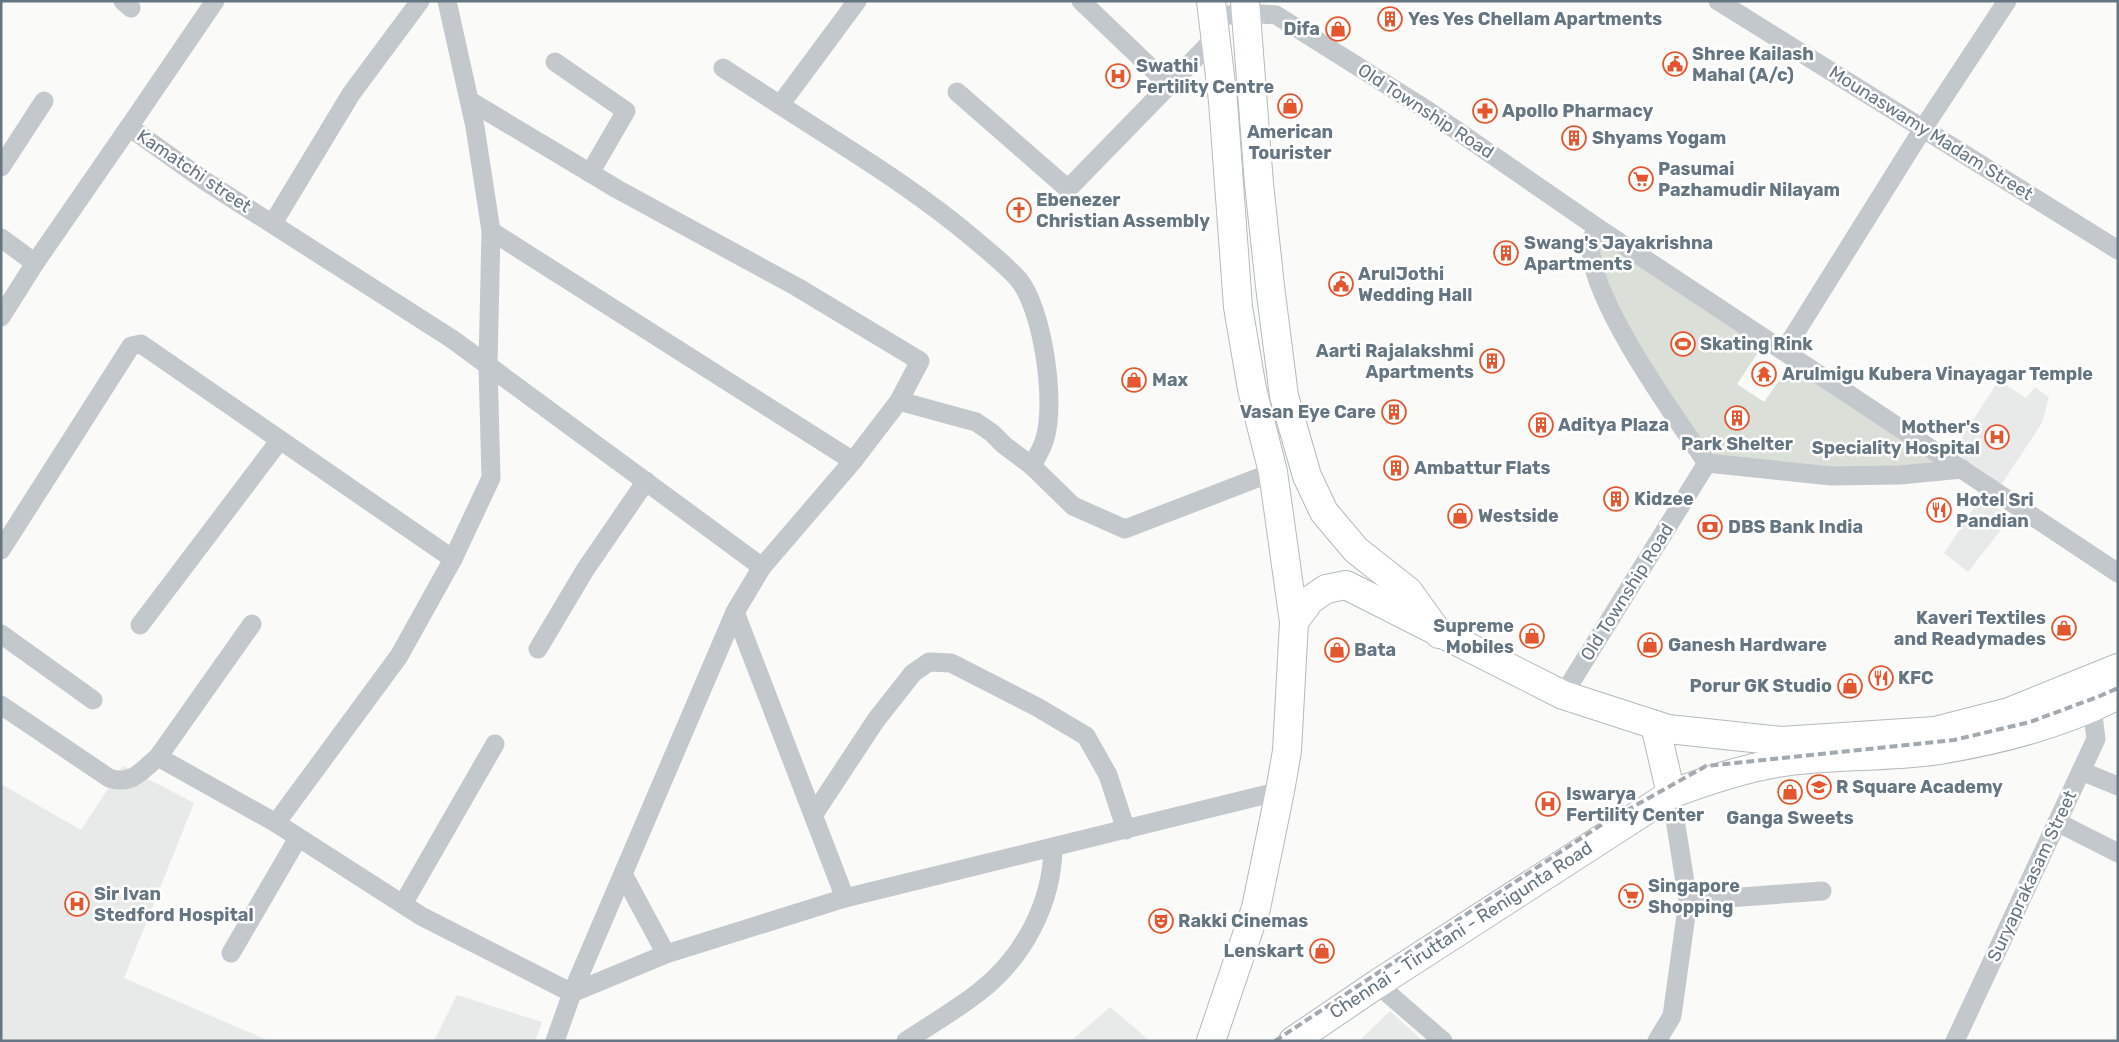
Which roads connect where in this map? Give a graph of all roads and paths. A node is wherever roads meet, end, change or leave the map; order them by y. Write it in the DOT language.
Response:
graph roads {
  1 [pos="215,1"];
  2 [pos="420,1"];
  3 [pos="447,1"];
  4 [pos="857,1"];
  5 [pos="1081,1"];
  6 [pos="1718,1"];
  7 [pos="2007,1"];
  8 [pos="1246,7"];
  9 [pos="1213,19"];
  10 [pos="556,62"];
  11 [pos="723,68"];
  12 [pos="1170,86"];
  13 [pos="956,92"];
  14 [pos="44,101"];
  15 [pos="470,101"];
  16 [pos="780,105"];
  17 [pos="129,127"];
  18 [pos="1924,128"];
  19 [pos="1,167"];
  20 [pos="590,173"];
  21 [pos="273,223"];
  22 [pos="1598,228"];
  23 [pos="491,231"];
  24 [pos="1,238"];
  25 [pos="2118,250"];
  26 [pos="35,263"];
  27 [pos="1,317"];
  28 [pos="1784,351"];
  29 [pos="488,365"];
  30 [pos="899,401"];
  31 [pos="280,440"];
  32 [pos="853,461"];
  33 [pos="1707,463"];
  34 [pos="1032,466"];
  35 [pos="1962,469"];
  36 [pos="1272,472"];
  37 [pos="646,481"];
  38 [pos="1,550"];
  39 [pos="453,559"];
  40 [pos="762,567"];
  41 [pos="2118,572"];
  42 [pos="735,612"];
  43 [pos="1294,622"];
  44 [pos="252,624"];
  45 [pos="140,625"];
  46 [pos="1,634"];
  47 [pos="1439,634"];
  48 [pos="538,649"];
  49 [pos="2118,668"];
  50 [pos="1563,695"];
  51 [pos="2118,695"];
  52 [pos="93,700"];
  53 [pos="1,705"];
  54 [pos="2092,708"];
  55 [pos="1655,725"];
  56 [pos="495,744"];
  57 [pos="158,757"];
  58 [pos="2081,771"];
  59 [pos="2118,786"];
  60 [pos="1280,791"];
  61 [pos="1672,794"];
  62 [pos="814,814"];
  63 [pos="2057,822"];
  64 [pos="276,823"];
  65 [pos="1126,830"];
  66 [pos="298,838"];
  67 [pos="1053,848"];
  68 [pos="2118,853"];
  69 [pos="623,874"];
  70 [pos="1822,891"];
  71 [pos="845,898"];
  72 [pos="1688,901"];
  73 [pos="403,904"];
  74 [pos="231,953"];
  75 [pos="666,954"];
  76 [pos="1376,984"];
  77 [pos="572,993"];
  78 [pos="1214,1038"];
  79 [pos="555,1041"];
  80 [pos="906,1041"];
  81 [pos="1293,1041"];
  82 [pos="1443,1041"];
  83 [pos="1657,1041"];
  84 [pos="1955,1041"];
  1 -- 17 [label="street"];
  2 -- 21 [label="street"];
  3 -- 15 [label="street"];
  4 -- 16 [label="street"];
  5 -- 12 [label="street"];
  6 -- 18 [label="street, Mounaswamy Madam Street"];
  7 -- 18 [label="street"];
  8 -- 9 [label="street, Old Township Road"];
  8 -- 22 [label="street, Old Township Road"];
  8 -- 47 [label="main road"];
  9 -- 12 [label="street"];
  9 -- 36 [label="main road"];
  10 -- 20 [label="street"];
  11 -- 16 [label="street"];
  12 -- 13 [label="street"];
  14 -- 19 [label="street"];
  15 -- 20 [label="street"];
  15 -- 23 [label="street"];
  16 -- 34 [label="street"];
  17 -- 21 [label="street, Kamatchi street"];
  17 -- 26 [label="street, Kamatchi street"];
  18 -- 25 [label="street, Mounaswamy Madam Street"];
  18 -- 28 [label="street"];
  20 -- 30 [label="street"];
  21 -- 29 [label="street, Kamatchi street"];
  22 -- 28 [label="street, Old Township Road"];
  22 -- 33 [label="street"];
  23 -- 29 [label="street"];
  23 -- 32 [label="street"];
  24 -- 26 [label="street"];
  26 -- 27 [label="street, Kamatchi street"];
  28 -- 35 [label="street, Old Township Road"];
  29 -- 37 [label="street, Kamatchi street"];
  29 -- 39 [label="street"];
  30 -- 32 [label="street"];
  30 -- 34 [label="street"];
  31 -- 38 [label="street"];
  31 -- 39 [label="street"];
  31 -- 45 [label="street"];
  32 -- 40 [label="street"];
  33 -- 35 [label="street"];
  33 -- 50 [label="street, Old Township Road"];
  34 -- 36 [label="street"];
  35 -- 41 [label="street, Old Township Road"];
  36 -- 43 [label="main road"];
  37 -- 40 [label="street, Kamatchi street"];
  37 -- 48 [label="street"];
  39 -- 64 [label="street"];
  40 -- 42 [label="street"];
  42 -- 62 [label="street"];
  42 -- 69 [label="street"];
  43 -- 47 [label="main road"];
  43 -- 60 [label="main road"];
  44 -- 57 [label="street"];
  46 -- 52 [label="street"];
  47 -- 50 [label="main road"];
  49 -- 55 [label="main road"];
  50 -- 55 [label="main road"];
  51 -- 54 [label="main road, Chennai - Tiruttani - Renigunta Road"];
  53 -- 57 [label="street"];
  54 -- 58 [label="street, Suryaprakasam Street"];
  54 -- 61 [label="main road, Chennai - Tiruttani - Renigunta Road"];
  55 -- 61 [label="main road"];
  56 -- 73 [label="street"];
  57 -- 64 [label="street"];
  58 -- 59 [label="street"];
  58 -- 63 [label="street, Suryaprakasam Street"];
  60 -- 65 [label="street"];
  60 -- 78 [label="main road"];
  61 -- 72 [label="street"];
  61 -- 76 [label="main road, Chennai - Tiruttani - Renigunta Road"];
  62 -- 65 [label="street"];
  62 -- 71 [label="street"];
  63 -- 68 [label="street"];
  63 -- 84 [label="street, Suryaprakasam Street"];
  64 -- 66 [label="street"];
  65 -- 67 [label="street"];
  66 -- 73 [label="street"];
  66 -- 74 [label="street"];
  67 -- 71 [label="street"];
  67 -- 80 [label="street"];
  69 -- 75 [label="street"];
  69 -- 77 [label="street"];
  70 -- 72 [label="street"];
  71 -- 75 [label="street"];
  72 -- 83 [label="street"];
  73 -- 77 [label="street"];
  75 -- 77 [label="street"];
  76 -- 81 [label="main road, Chennai - Tiruttani - Renigunta Road"];
  76 -- 82 [label="street"];
  77 -- 79 [label="street"];
}
